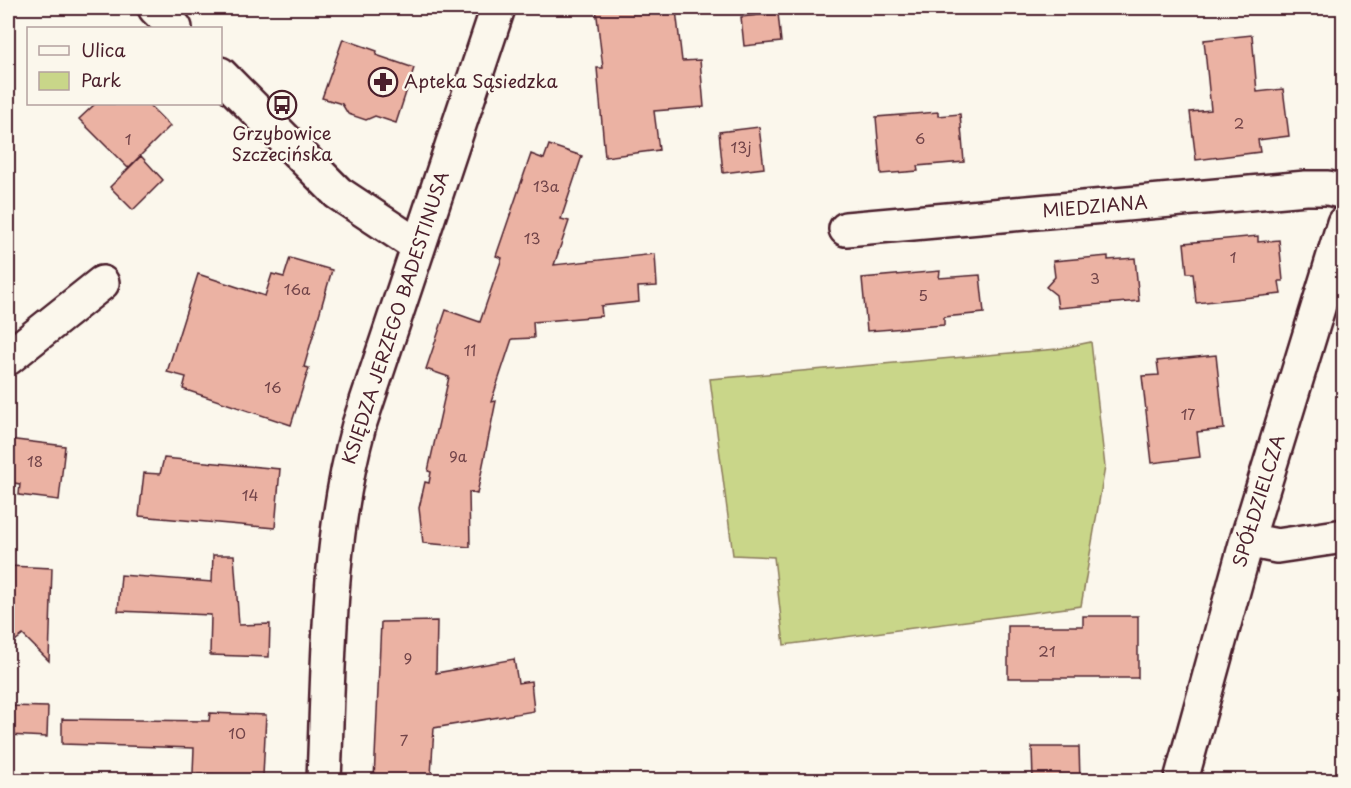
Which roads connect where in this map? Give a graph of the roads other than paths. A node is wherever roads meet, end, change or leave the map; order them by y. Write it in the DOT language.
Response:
graph roads {
  1 [pos="155,8"];
  2 [pos="498,8"];
  3 [pos="175,27"];
  4 [pos="222,76"];
  5 [pos="1344,192"];
  6 [pos="1344,223"];
  7 [pos="846,229"];
  8 [pos="418,246"];
  9 [pos="102,283"];
  10 [pos="8,358"];
  11 [pos="1344,536"];
  12 [pos="1246,540"];
  13 [pos="324,780"];
  14 [pos="1181,780"];
  1 -- 3 [label="street"];
  2 -- 8 [label="street, KSIĘDZA JERZEGO BADESTINUSA"];
  4 -- 8 [label="street"];
  5 -- 7 [label="street, MIEDZIANA"];
  6 -- 12 [label="street, SPÓŁDZIELCZA"];
  8 -- 13 [label="street, KSIĘDZA JERZEGO BADESTINUSA"];
  9 -- 10 [label="street"];
  11 -- 12 [label="street"];
  12 -- 14 [label="street, SPÓŁDZIELCZA"];
}
